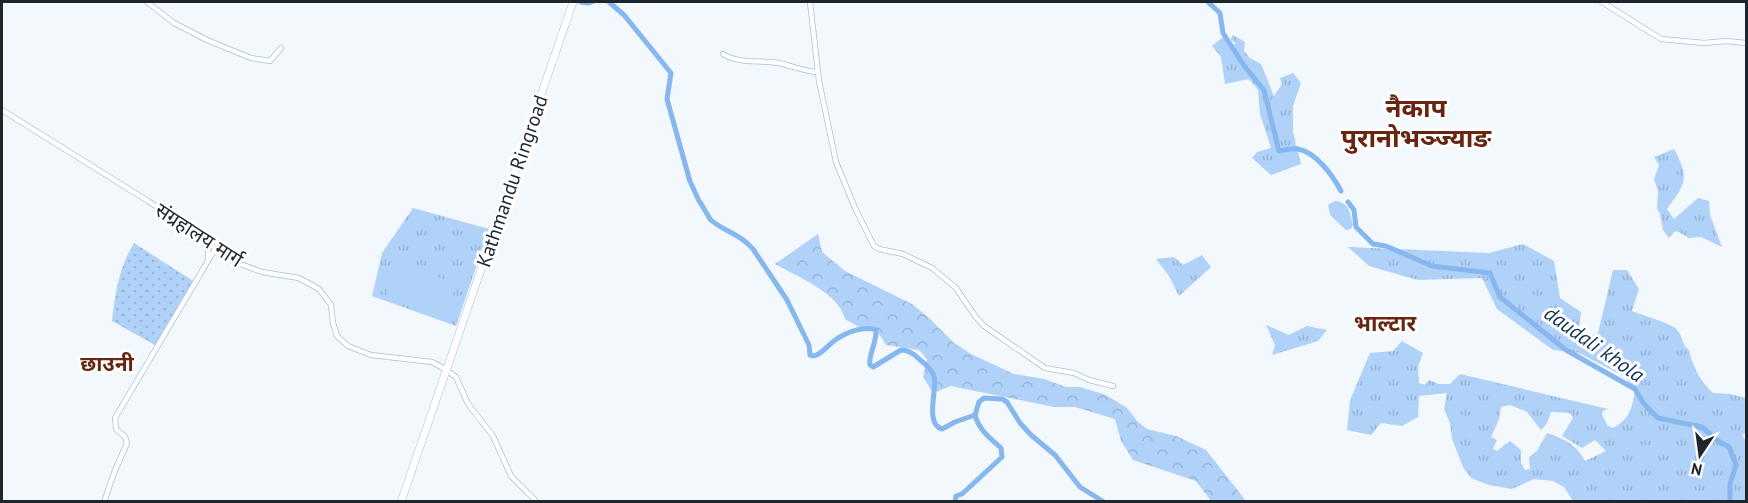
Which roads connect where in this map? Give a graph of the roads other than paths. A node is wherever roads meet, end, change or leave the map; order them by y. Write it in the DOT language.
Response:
graph roads {
  1 [pos="147,2"];
  2 [pos="810,2"];
  3 [pos="1602,2"];
  4 [pos="573,3"];
  5 [pos="1746,43"];
  6 [pos="282,48"];
  7 [pos="723,54"];
  8 [pos="817,72"];
  9 [pos="2,110"];
  10 [pos="195,232"];
  11 [pos="215,249"];
  12 [pos="207,262"];
  13 [pos="447,371"];
  14 [pos="1113,386"];
  15 [pos="104,501"];
  16 [pos="401,501"];
  17 [pos="537,501"];
  1 -- 6 [label="main road"];
  2 -- 8 [label="main road"];
  3 -- 5 [label="main road"];
  4 -- 13 [label="highway, Kathmandu Ringroad"];
  7 -- 8 [label="main road"];
  8 -- 14 [label="main road"];
  9 -- 10 [label="main road, संग्रहालय मार्ग"];
  10 -- 11 [label="main road, संग्रहालय मार्ग"];
  10 -- 12 [label="main road"];
  11 -- 12 [label="main road"];
  11 -- 13 [label="main road, संग्रहालय मार्ग"];
  12 -- 15 [label="main road"];
  13 -- 16 [label="highway, Kathmandu Ringroad"];
  13 -- 17 [label="main road"];
}
